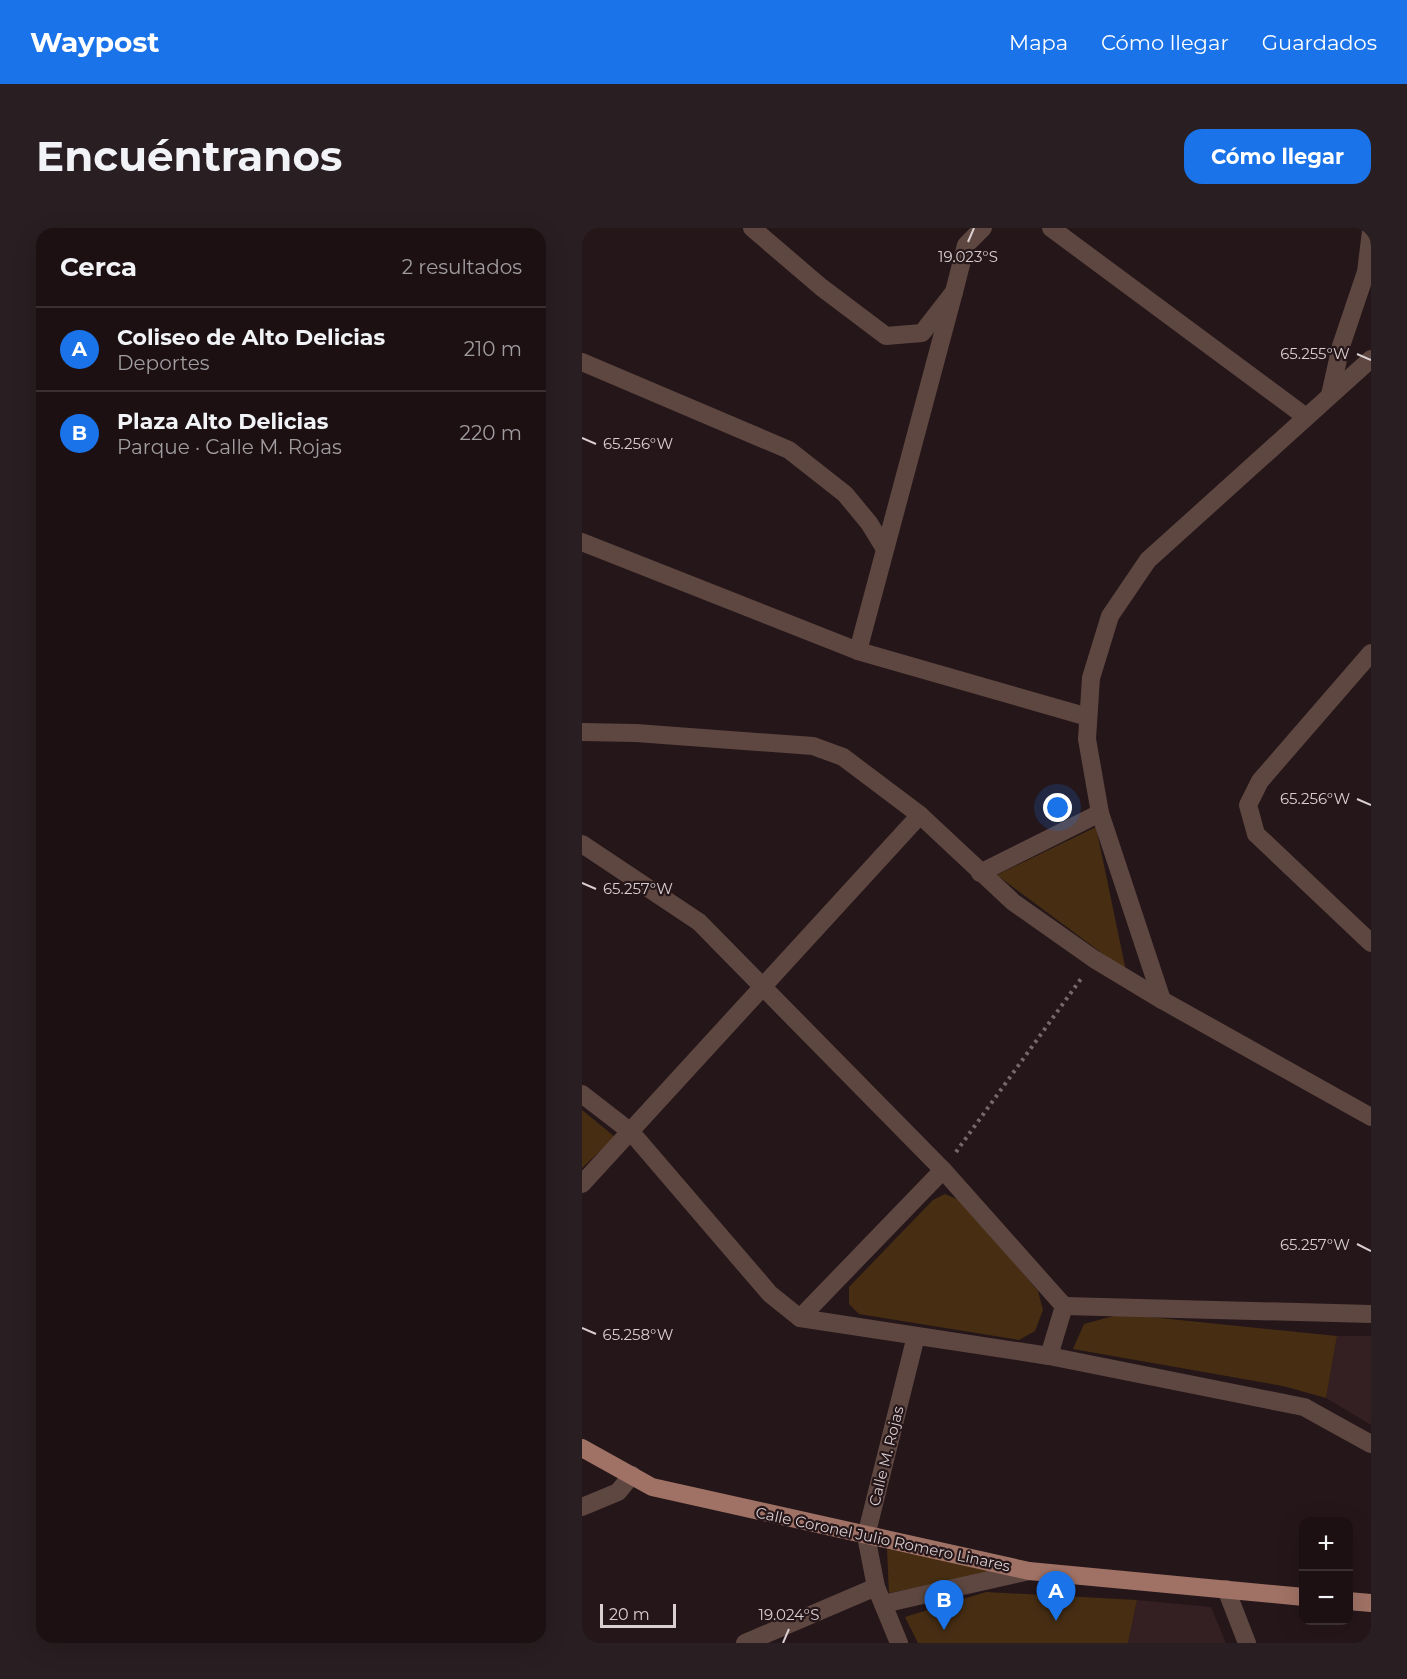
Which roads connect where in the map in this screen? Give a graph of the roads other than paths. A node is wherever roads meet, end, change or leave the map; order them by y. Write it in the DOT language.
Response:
graph roads {
  1 [pos="752,228"];
  2 [pos="983,228"];
  3 [pos="1051,228"];
  4 [pos="1371,231"];
  5 [pos="954,292"];
  6 [pos="1371,358"];
  7 [pos="582,362"];
  8 [pos="1330,395"];
  9 [pos="1306,417"];
  10 [pos="584,549"];
  11 [pos="885,549"];
  12 [pos="858,651"];
  13 [pos="1371,653"];
  14 [pos="1088,717"];
  15 [pos="582,732"];
  16 [pos="1100,813"];
  17 [pos="920,815"];
  18 [pos="582,844"];
  19 [pos="980,873"];
  20 [pos="1371,943"];
  21 [pos="763,988"];
  22 [pos="1162,1000"];
  23 [pos="582,1094"];
  24 [pos="1371,1117"];
  25 [pos="631,1132"];
  26 [pos="943,1170"];
  27 [pos="582,1184"];
  28 [pos="1064,1306"];
  29 [pos="1371,1314"];
  30 [pos="800,1318"];
  31 [pos="916,1336"];
  32 [pos="1049,1356"];
  33 [pos="1371,1444"];
  34 [pos="582,1448"];
  35 [pos="632,1475"];
  36 [pos="582,1506"];
  37 [pos="866,1536"];
  38 [pos="1029,1571"];
  39 [pos="876,1587"];
  40 [pos="1226,1589"];
  41 [pos="1299,1596"];
  42 [pos="1353,1601"];
  43 [pos="1371,1603"];
  44 [pos="883,1604"];
  45 [pos="745,1643"];
  46 [pos="899,1643"];
  47 [pos="1247,1643"];
  1 -- 5 [label="street"];
  2 -- 5 [label="street"];
  3 -- 9 [label="street"];
  4 -- 8 [label="street"];
  5 -- 11 [label="street"];
  6 -- 8 [label="street"];
  7 -- 11 [label="street"];
  8 -- 9 [label="street"];
  9 -- 14 [label="street"];
  10 -- 12 [label="street"];
  11 -- 12 [label="street"];
  12 -- 14 [label="street"];
  13 -- 20 [label="street"];
  14 -- 16 [label="street"];
  15 -- 17 [label="street"];
  16 -- 19 [label="street"];
  16 -- 22 [label="street"];
  17 -- 19 [label="street"];
  17 -- 21 [label="street"];
  18 -- 21 [label="street"];
  19 -- 22 [label="street"];
  21 -- 25 [label="street"];
  21 -- 26 [label="street"];
  22 -- 24 [label="street"];
  23 -- 25 [label="street"];
  25 -- 27 [label="street"];
  25 -- 30 [label="street"];
  26 -- 28 [label="street"];
  26 -- 30 [label="street"];
  28 -- 29 [label="street"];
  28 -- 32 [label="street"];
  30 -- 31 [label="street"];
  31 -- 32 [label="street"];
  31 -- 37 [label="street, Calle M. Rojas"];
  32 -- 33 [label="street"];
  34 -- 35 [label="main road, Calle Coronel Julio Romero Linares"];
  35 -- 36 [label="street"];
  35 -- 37 [label="main road, Calle Coronel Julio Romero Linares"];
  37 -- 38 [label="main road, Calle Coronel Julio Romero Linares"];
  37 -- 39 [label="street, Calle M. Rojas"];
  38 -- 40 [label="main road, Calle Coronel Julio Romero Linares"];
  38 -- 44 [label="street"];
  39 -- 44 [label="street, Calle M. Rojas"];
  39 -- 45 [label="street"];
  40 -- 41 [label="main road, Calle Coronel Julio Romero Linares"];
  40 -- 47 [label="street"];
  42 -- 43 [label="main road"];
  44 -- 46 [label="street, Calle M. Rojas"];
}
